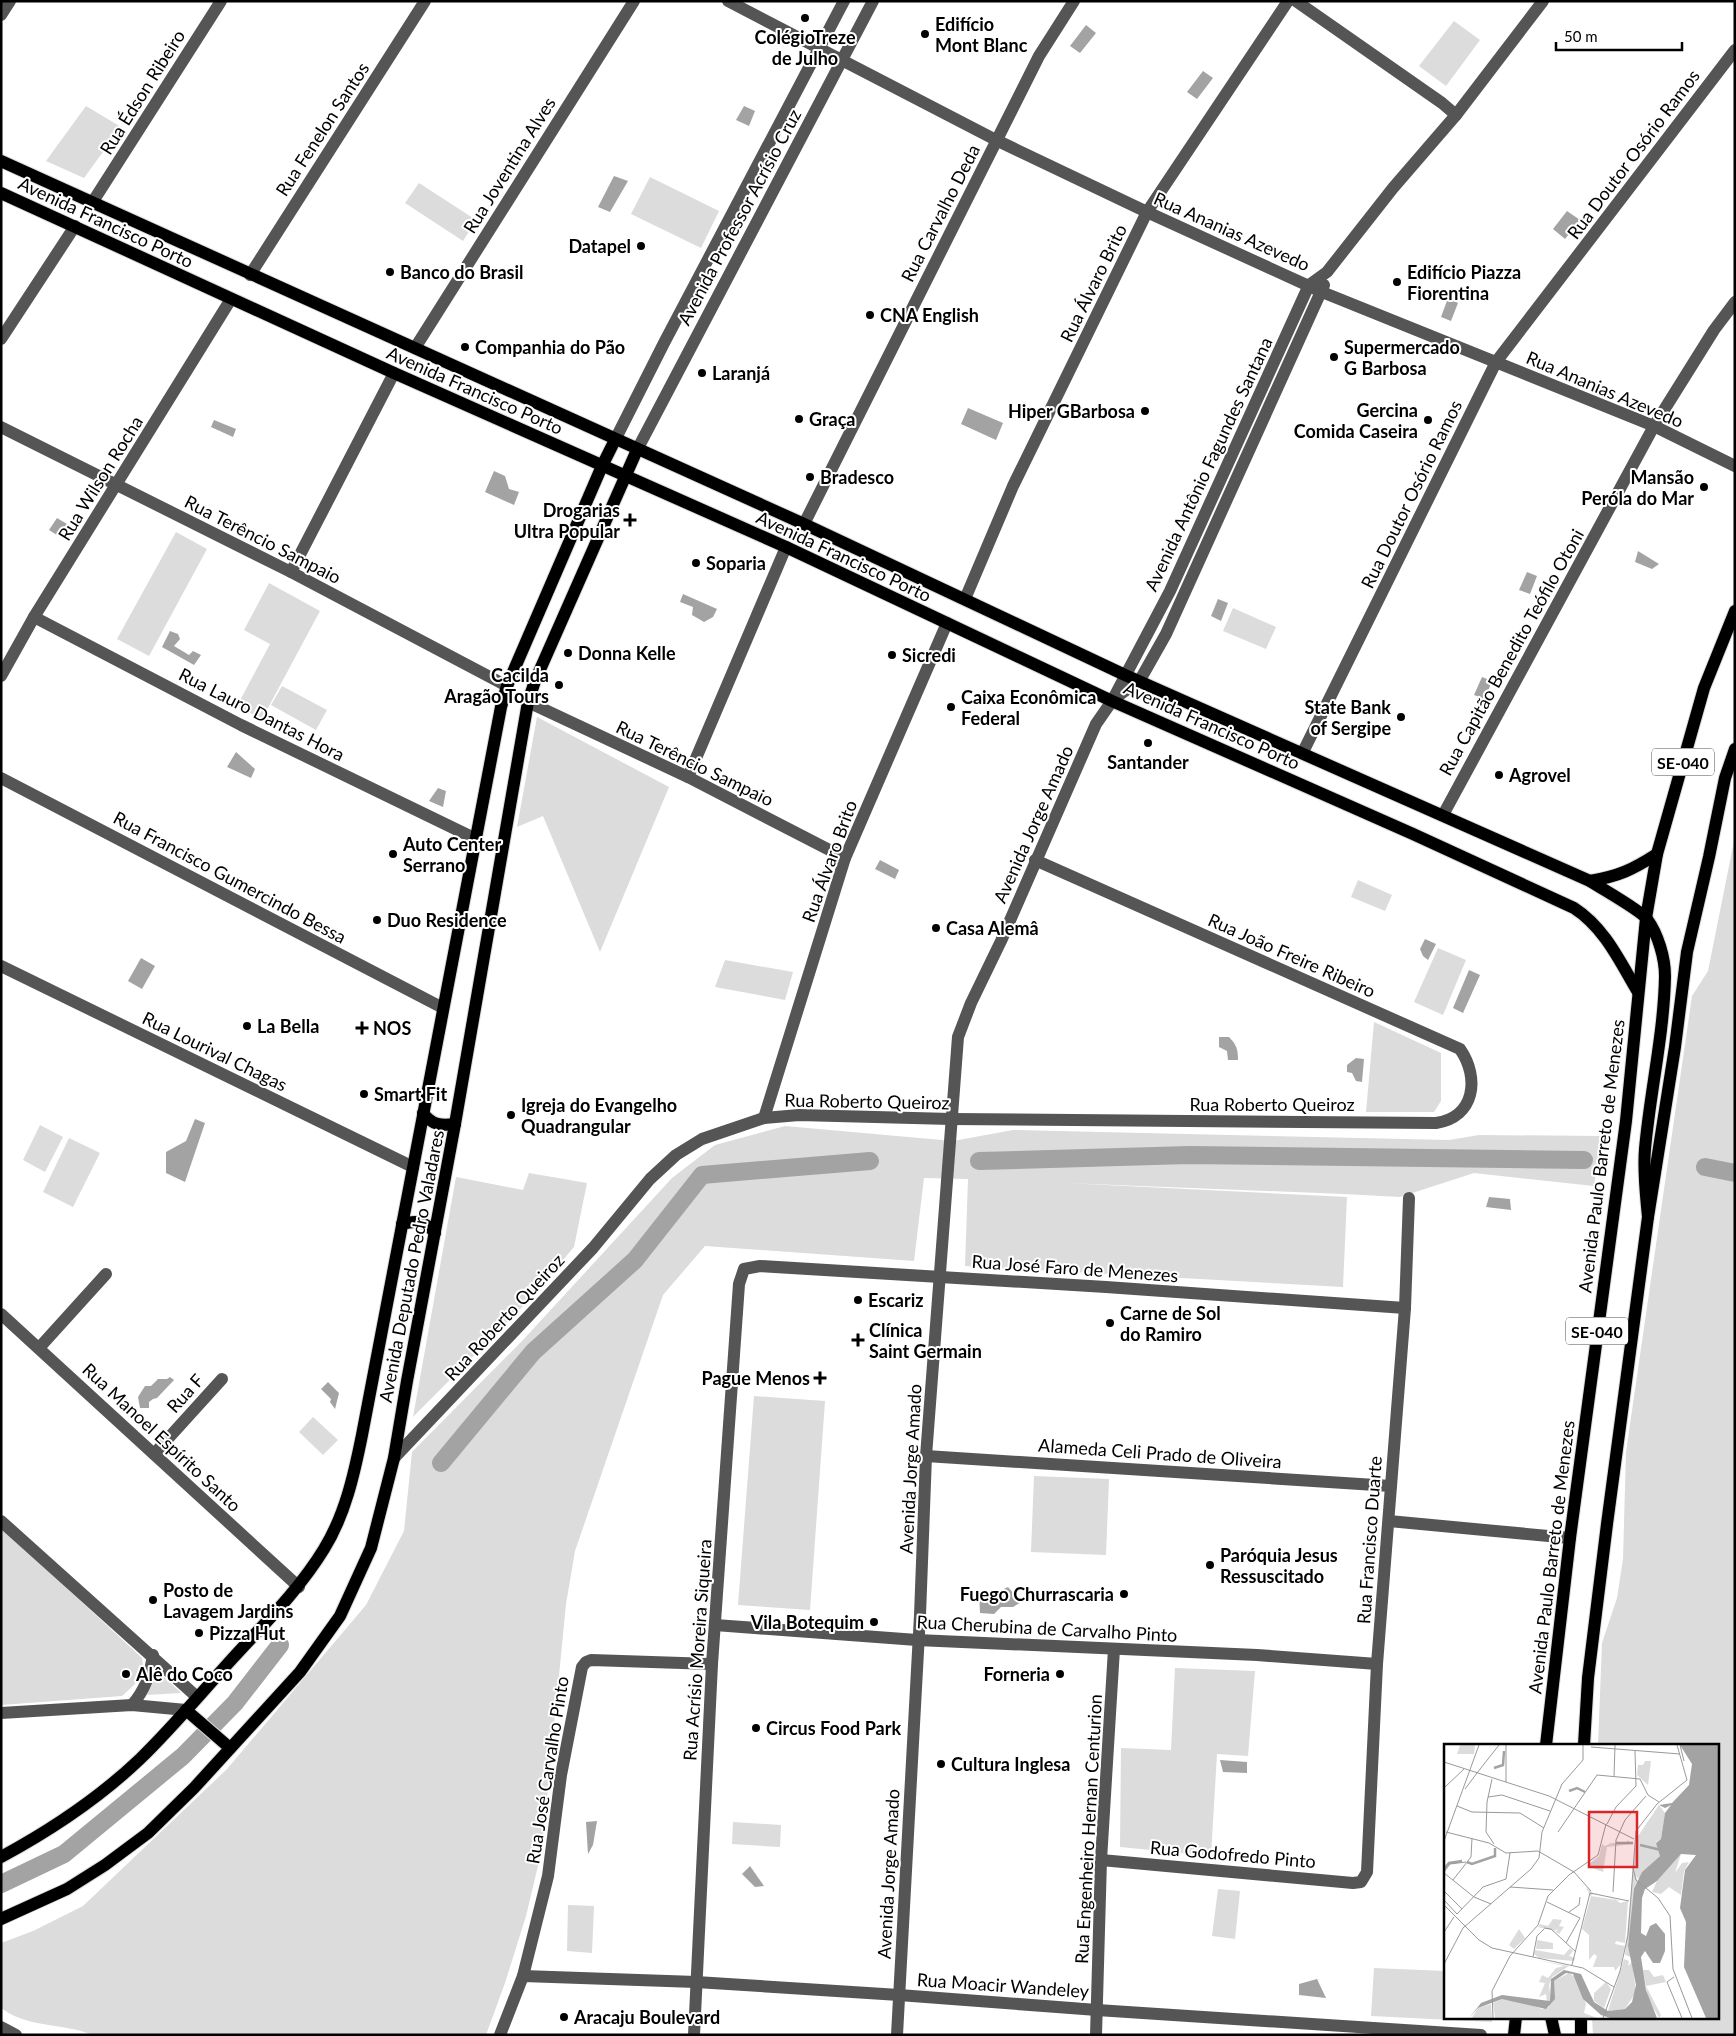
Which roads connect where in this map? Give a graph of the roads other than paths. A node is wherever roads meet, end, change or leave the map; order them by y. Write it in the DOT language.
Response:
graph roads {
  1 [pos="10,1"];
  2 [pos="221,1"];
  3 [pos="425,1"];
  4 [pos="634,1"];
  5 [pos="728,1"];
  6 [pos="844,1"];
  7 [pos="873,1"];
  8 [pos="1074,1"];
  9 [pos="1288,1"];
  10 [pos="1296,1"];
  11 [pos="1543,1"];
  12 [pos="1,15"];
  13 [pos="818,47"];
  14 [pos="1735,50"];
  15 [pos="840,60"];
  16 [pos="1456,115"];
  17 [pos="996,140"];
  18 [pos="1,161"];
  19 [pos="1,193"];
  20 [pos="92,202"];
  21 [pos="1147,212"];
  22 [pos="75,226"];
  23 [pos="1327,272"];
  24 [pos="250,275"];
  25 [pos="1309,285"];
  26 [pos="1322,292"];
  27 [pos="231,299"];
  28 [pos="1735,302"];
  29 [pos="1,338"];
  30 [pos="414,348"];
  31 [pos="1496,362"];
  32 [pos="394,373"];
  33 [pos="1654,426"];
  34 [pos="1,428"];
  35 [pos="615,440"];
  36 [pos="637,450"];
  37 [pos="602,466"];
  38 [pos="1735,466"];
  39 [pos="626,477"];
  40 [pos="117,485"];
  41 [pos="804,524"];
  42 [pos="786,547"];
  43 [pos="291,572"];
  44 [pos="965,599"];
  45 [pos="1735,611"];
  46 [pos="34,617"];
  47 [pos="947,623"];
  48 [pos="1125,674"];
  49 [pos="1,676"];
  50 [pos="1140,680"];
  51 [pos="507,686"];
  52 [pos="1112,701"];
  53 [pos="528,702"];
  54 [pos="1735,749"];
  55 [pos="1303,752"];
  56 [pos="688,777"];
  57 [pos="1,778"];
  58 [pos="1443,815"];
  59 [pos="476,839"];
  60 [pos="1657,854"];
  61 [pos="845,858"];
  62 [pos="1036,860"];
  63 [pos="1590,881"];
  64 [pos="1646,918"];
  65 [pos="1,966"];
  66 [pos="1638,992"];
  67 [pos="443,1008"];
  68 [pos="423,1113"];
  69 [pos="764,1118"];
  70 [pos="951,1119"];
  71 [pos="1450,1120"];
  72 [pos="455,1124"];
  73 [pos="413,1167"];
  74 [pos="1409,1198"];
  75 [pos="1648,1217"];
  76 [pos="402,1224"];
  77 [pos="435,1233"];
  78 [pos="744,1269"];
  79 [pos="106,1274"];
  80 [pos="940,1277"];
  81 [pos="1405,1308"];
  82 [pos="1,1314"];
  83 [pos="38,1348"];
  84 [pos="222,1379"];
  85 [pos="154,1454"];
  86 [pos="926,1456"];
  87 [pos="394,1458"];
  88 [pos="1391,1486"];
  89 [pos="1,1521"];
  90 [pos="1390,1521"];
  91 [pos="1570,1538"];
  92 [pos="299,1586"];
  93 [pos="715,1625"];
  94 [pos="917,1640"];
  95 [pos="1114,1649"];
  96 [pos="153,1656"];
  97 [pos="712,1664"];
  98 [pos="1377,1664"];
  99 [pos="197,1697"];
  100 [pos="132,1705"];
  101 [pos="1,1712"];
  102 [pos="191,1714"];
  103 [pos="1546,1744"];
  104 [pos="1584,1744"];
  105 [pos="230,1748"];
  106 [pos="1,1857"];
  107 [pos="1101,1860"];
  108 [pos="1361,1882"];
  109 [pos="1,1919"];
  110 [pos="523,1976"];
  111 [pos="696,1982"];
  112 [pos="899,1995"];
  113 [pos="511,2008"];
  114 [pos="1097,2010"];
  115 [pos="1516,2018"];
  116 [pos="1551,2018"];
  117 [pos="1551,2018"];
  118 [pos="1580,2018"];
  119 [pos="1,2027"];
  120 [pos="16,2035"];
  121 [pos="500,2035"];
  122 [pos="510,2035"];
  123 [pos="694,2035"];
  124 [pos="896,2035"];
  125 [pos="1096,2035"];
  126 [pos="1481,2035"];
  127 [pos="1514,2035"];
  128 [pos="1550,2035"];
  129 [pos="1555,2035"];
  130 [pos="1581,2035"];
  1 -- 12 [label="street"];
  2 -- 20 [label="street, Rua Édson Ribeiro"];
  3 -- 24 [label="street, Rua Fenelon Santos"];
  4 -- 30 [label="street, Rua Joventina Alves"];
  5 -- 13 [label="street, Rua Ananias Azevedo"];
  6 -- 13 [label="street, Avenida Professor Acrísio Cruz"];
  7 -- 15 [label="street, Avenida Professor Acrísio Cruz"];
  8 -- 17 [label="street, Rua Carvalho Deda"];
  9 -- 21 [label="street, Rua Álvaro Brito"];
  10 -- 16 [label="street"];
  11 -- 16 [label="street, Avenida Antônio Fagundes Santana"];
  13 -- 15 [label="street, Rua Ananias Azevedo"];
  13 -- 35 [label="street, Avenida Professor Acrísio Cruz"];
  14 -- 31 [label="street, Rua Doutor Osório Ramos"];
  15 -- 17 [label="street, Rua Ananias Azevedo"];
  15 -- 36 [label="street, Avenida Professor Acrísio Cruz"];
  16 -- 23 [label="street, Avenida Antônio Fagundes Santana"];
  17 -- 21 [label="street, Rua Ananias Azevedo"];
  17 -- 41 [label="street, Rua Carvalho Deda"];
  18 -- 20 [label="main road, Avenida Francisco Porto"];
  19 -- 22 [label="main road, Avenida Francisco Porto"];
  20 -- 24 [label="main road, Avenida Francisco Porto"];
  21 -- 25 [label="street, Rua Ananias Azevedo"];
  21 -- 44 [label="street, Rua Álvaro Brito"];
  22 -- 27 [label="main road, Avenida Francisco Porto"];
  22 -- 29 [label="street"];
  23 -- 25 [label="street, Avenida Antônio Fagundes Santana"];
  23 -- 26 [label="street, Avenida Antônio Fagundes Santana"];
  24 -- 30 [label="main road, Avenida Francisco Porto"];
  25 -- 26 [label="street, Rua Ananias Azevedo"];
  25 -- 48 [label="street, Avenida Antônio Fagundes Santana"];
  26 -- 31 [label="street, Rua Ananias Azevedo"];
  26 -- 50 [label="street, Avenida Antônio Fagundes Santana"];
  27 -- 32 [label="main road, Avenida Francisco Porto"];
  27 -- 40 [label="street, Rua Wilson Rocha"];
  28 -- 33 [label="street, Rua Capitão Benedito Teófilo Otoni"];
  30 -- 35 [label="main road, Avenida Francisco Porto"];
  31 -- 33 [label="street, Rua Ananias Azevedo"];
  31 -- 55 [label="street, Rua Doutor Osório Ramos"];
  32 -- 37 [label="main road, Avenida Francisco Porto"];
  32 -- 43 [label="street"];
  33 -- 38 [label="street, Rua Ananias Azevedo"];
  33 -- 58 [label="street, Rua Capitão Benedito Teófilo Otoni"];
  34 -- 40 [label="street, Rua Terêncio Sampaio"];
  35 -- 36 [label="main road, Avenida Francisco Porto"];
  35 -- 37 [label="main road, Avenida Deputado Pedro Valadares"];
  36 -- 39 [label="main road, Avenida Deputado Pedro Valadares"];
  36 -- 41 [label="main road, Avenida Francisco Porto"];
  37 -- 39 [label="main road, Avenida Francisco Porto"];
  37 -- 51 [label="main road, Avenida Deputado Pedro Valadares"];
  39 -- 42 [label="main road, Avenida Francisco Porto"];
  39 -- 53 [label="main road, Avenida Deputado Pedro Valadares"];
  40 -- 43 [label="street, Rua Terêncio Sampaio"];
  40 -- 46 [label="street, Rua Wilson Rocha"];
  41 -- 44 [label="main road, Avenida Francisco Porto"];
  42 -- 47 [label="main road, Avenida Francisco Porto"];
  42 -- 56 [label="street"];
  43 -- 51 [label="street, Rua Terêncio Sampaio"];
  44 -- 48 [label="main road, Avenida Francisco Porto"];
  45 -- 60 [label="main road, Avenida Paulo Barreto de Menezes / SE-040"];
  46 -- 49 [label="street, Rua Wilson Rocha"];
  46 -- 59 [label="street, Rua Lauro Dantas Hora"];
  47 -- 52 [label="main road, Avenida Francisco Porto"];
  47 -- 61 [label="street, Rua Álvaro Brito"];
  48 -- 50 [label="main road, Avenida Francisco Porto"];
  48 -- 52 [label="street, Avenida Antônio Fagundes Santana"];
  50 -- 52 [label="street"];
  50 -- 55 [label="main road, Avenida Francisco Porto"];
  51 -- 59 [label="main road, Avenida Deputado Pedro Valadares"];
  52 -- 62 [label="street, Avenida Jorge Amado"];
  52 -- 66 [label="main road, Avenida Francisco Porto"];
  53 -- 56 [label="street, Rua Terêncio Sampaio"];
  53 -- 72 [label="main road, Avenida Deputado Pedro Valadares"];
  54 -- 75 [label="main road, SE-040"];
  55 -- 58 [label="main road, Avenida Francisco Porto"];
  56 -- 61 [label="street, Rua Terêncio Sampaio"];
  57 -- 67 [label="street, Rua Francisco Gumercindo Bessa"];
  58 -- 63 [label="main road, Avenida Francisco Porto"];
  59 -- 67 [label="main road, Avenida Deputado Pedro Valadares"];
  60 -- 63 [label="main road"];
  60 -- 64 [label="main road, Avenida Paulo Barreto de Menezes / SE-040"];
  61 -- 69 [label="street, Rua Álvaro Brito"];
  62 -- 70 [label="street, Avenida Jorge Amado"];
  62 -- 71 [label="street, Rua João Freire Ribeiro"];
  63 -- 64 [label="main road, Avenida Francisco Porto"];
  64 -- 66 [label="main road, Avenida Paulo Barreto de Menezes / SE-040"];
  64 -- 75 [label="main road"];
  65 -- 73 [label="street, Rua Lourival Chagas"];
  66 -- 91 [label="main road, Avenida Paulo Barreto de Menezes / SE-040"];
  67 -- 68 [label="main road, Avenida Deputado Pedro Valadares"];
  68 -- 72 [label="main road"];
  68 -- 73 [label="main road, Avenida Deputado Pedro Valadares"];
  69 -- 70 [label="street, Rua Roberto Queiroz"];
  69 -- 87 [label="street, Rua Roberto Queiroz"];
  70 -- 71 [label="street, Rua Roberto Queiroz"];
  70 -- 80 [label="street, Avenida Jorge Amado"];
  72 -- 77 [label="main road, Avenida Deputado Pedro Valadares"];
  73 -- 76 [label="main road, Avenida Deputado Pedro Valadares"];
  74 -- 81 [label="street, Rua Francisco Duarte"];
  75 -- 104 [label="main road, SE-040"];
  76 -- 77 [label="main road"];
  76 -- 92 [label="main road, Avenida Deputado Pedro Valadares"];
  77 -- 87 [label="main road, Avenida Deputado Pedro Valadares"];
  78 -- 80 [label="street, Rua José Faro de Menezes"];
  78 -- 93 [label="street, Rua Acrísio Moreira Siqueira"];
  79 -- 83 [label="street"];
  80 -- 81 [label="street, Rua José Faro de Menezes"];
  80 -- 86 [label="street, Avenida Jorge Amado"];
  81 -- 88 [label="street, Rua Francisco Duarte"];
  82 -- 83 [label="street, Rua Manoel Espírito Santo"];
  83 -- 85 [label="street, Rua Manoel Espírito Santo"];
  84 -- 85 [label="street, Rua F"];
  85 -- 92 [label="street, Rua Manoel Espírito Santo"];
  86 -- 88 [label="street, Alameda Celi Prado de Oliveira"];
  86 -- 94 [label="street, Avenida Jorge Amado"];
  87 -- 105 [label="main road, Avenida Deputado Pedro Valadares"];
  88 -- 90 [label="street, Rua Francisco Duarte"];
  89 -- 96 [label="street"];
  90 -- 91 [label="street"];
  90 -- 98 [label="street, Rua Francisco Duarte"];
  91 -- 103 [label="main road, Avenida Paulo Barreto de Menezes / SE-040"];
  92 -- 99 [label="main road, Avenida Deputado Pedro Valadares"];
  93 -- 94 [label="street, Rua Cherubina de Carvalho Pinto"];
  93 -- 97 [label="street, Rua Acrísio Moreira Siqueira"];
  94 -- 95 [label="street, Rua Cherubina de Carvalho Pinto"];
  94 -- 112 [label="street, Avenida Jorge Amado"];
  95 -- 98 [label="street, Rua Cherubina de Carvalho Pinto"];
  95 -- 107 [label="street, Rua Engenheiro Hernan Centurion"];
  96 -- 99 [label="street"];
  96 -- 100 [label="street"];
  97 -- 110 [label="street, Rua José Carvalho Pinto"];
  97 -- 111 [label="street, Rua Acrísio Moreira Siqueira"];
  98 -- 108 [label="street, Rua Francisco Duarte"];
  99 -- 102 [label="main road, Avenida Deputado Pedro Valadares"];
  100 -- 101 [label="street"];
  100 -- 102 [label="street"];
  102 -- 105 [label="main road"];
  102 -- 106 [label="main road, Avenida Deputado Pedro Valadares"];
  105 -- 109 [label="main road, Avenida Deputado Pedro Valadares"];
  107 -- 108 [label="street, Rua Godofredo Pinto"];
  107 -- 114 [label="street, Rua Engenheiro Hernan Centurion"];
  110 -- 111 [label="street, Rua Moacir Wandeley"];
  110 -- 113 [label="street, Rua José Carvalho Pinto"];
  111 -- 112 [label="street, Rua Moacir Wandeley"];
  111 -- 123 [label="street, Rua Acrísio Moreira Siqueira"];
  112 -- 114 [label="street, Rua Moacir Wandeley"];
  112 -- 124 [label="street, Avenida Jorge Amado"];
  113 -- 121 [label="street, Rua José Carvalho Pinto"];
  113 -- 122 [label="street, Rua José Carvalho Pinto"];
  114 -- 125 [label="street, Rua Engenheiro Hernan Centurion"];
  114 -- 126 [label="street, Rua Moacir Wandeley"];
  115 -- 127 [label="main road"];
  116 -- 128 [label="main road"];
  117 -- 129 [label="main road"];
  118 -- 130 [label="main road"];
  119 -- 120 [label="street"];
}
